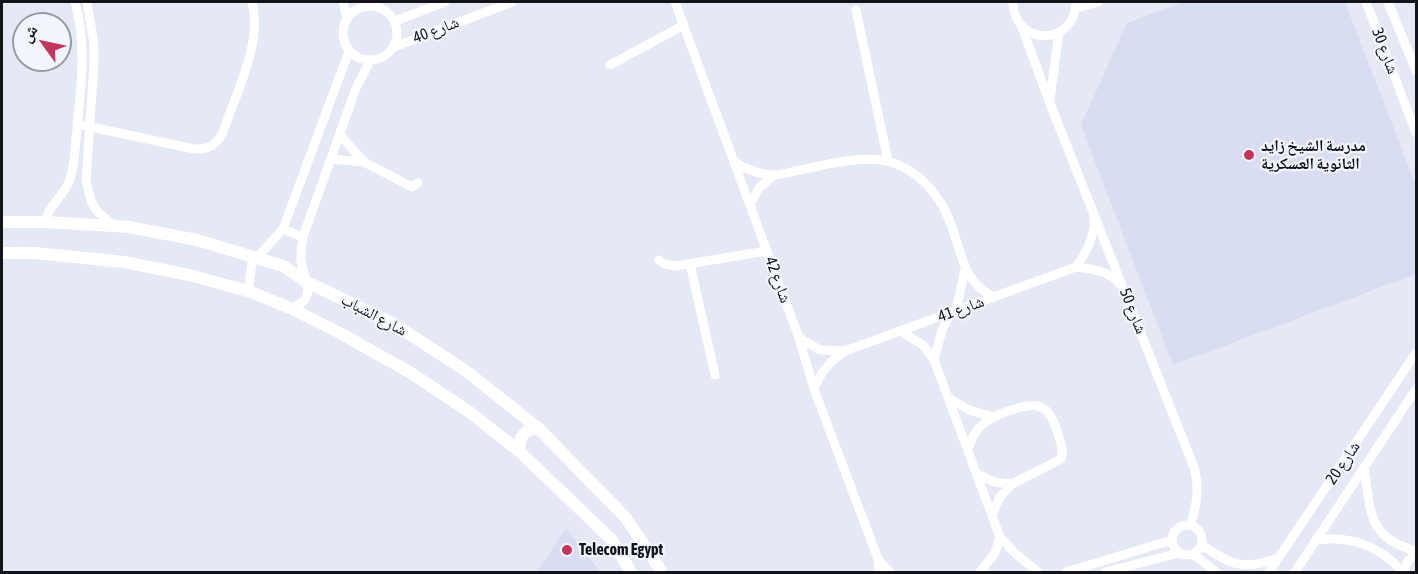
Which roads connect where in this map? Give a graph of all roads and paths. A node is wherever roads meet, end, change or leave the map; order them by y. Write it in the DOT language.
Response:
graph roads {
  1 [pos="75,2"];
  2 [pos="87,2"];
  3 [pos="252,2"];
  4 [pos="343,2"];
  5 [pos="445,2"];
  6 [pos="512,2"];
  7 [pos="675,2"];
  8 [pos="1013,2"];
  9 [pos="1099,2"];
  10 [pos="1366,2"];
  11 [pos="1388,2"];
  12 [pos="365,4"];
  13 [pos="1076,5"];
  14 [pos="856,10"];
  15 [pos="347,18"];
  16 [pos="395,21"];
  17 [pos="684,26"];
  18 [pos="1022,27"];
  19 [pos="1059,32"];
  20 [pos="394,46"];
  21 [pos="349,51"];
  22 [pos="370,61"];
  23 [pos="610,66"];
  24 [pos="1416,71"];
  25 [pos="1049,101"];
  26 [pos="77,124"];
  27 [pos="90,126"];
  28 [pos="1416,134"];
  29 [pos="340,135"];
  30 [pos="331,159"];
  31 [pos="888,161"];
  32 [pos="364,162"];
  33 [pos="734,162"];
  34 [pos="774,175"];
  35 [pos="418,183"];
  36 [pos="750,205"];
  37 [pos="1094,214"];
  38 [pos="2,222"];
  39 [pos="46,222"];
  40 [pos="114,226"];
  41 [pos="283,229"];
  42 [pos="303,237"];
  43 [pos="767,251"];
  44 [pos="2,253"];
  45 [pos="256,257"];
  46 [pos="659,260"];
  47 [pos="690,264"];
  48 [pos="1076,267"];
  49 [pos="965,269"];
  50 [pos="307,282"];
  51 [pos="248,291"];
  52 [pos="1125,291"];
  53 [pos="994,297"];
  54 [pos="290,308"];
  55 [pos="954,312"];
  56 [pos="900,331"];
  57 [pos="799,338"];
  58 [pos="845,351"];
  59 [pos="1416,353"];
  60 [pos="934,360"];
  61 [pos="715,375"];
  62 [pos="814,389"];
  63 [pos="1416,389"];
  64 [pos="948,397"];
  65 [pos="993,417"];
  66 [pos="538,428"];
  67 [pos="968,449"];
  68 [pos="520,452"];
  69 [pos="1365,467"];
  70 [pos="977,474"];
  71 [pos="1012,484"];
  72 [pos="992,514"];
  73 [pos="1190,525"];
  74 [pos="1000,537"];
  75 [pos="1172,540"];
  76 [pos="1316,540"];
  77 [pos="1202,545"];
  78 [pos="1416,552"];
  79 [pos="1179,553"];
  80 [pos="1193,554"];
  81 [pos="1278,558"];
  82 [pos="878,559"];
  83 [pos="631,573"];
  84 [pos="662,573"];
  85 [pos="879,573"];
  86 [pos="890,573"];
  87 [pos="980,573"];
  88 [pos="1038,573"];
  89 [pos="1066,573"];
  90 [pos="1105,573"];
  91 [pos="1216,573"];
  92 [pos="1269,573"];
  93 [pos="1295,573"];
  94 [pos="1404,573"];
  1 -- 26 [label="street"];
  2 -- 27 [label="street"];
  3 -- 27 [label="street"];
  4 -- 15 [label="street"];
  5 -- 16 [label="street, شارع 40"];
  6 -- 20 [label="street, شارع 40"];
  7 -- 17 [label="street, شارع 42"];
  8 -- 18 [label="street, شارع 50"];
  9 -- 13 [label="street"];
  10 -- 28 [label="street, شارع 30"];
  11 -- 24 [label="street, شارع 30"];
  12 -- 15 [label="street"];
  12 -- 16 [label="street"];
  13 -- 19 [label="street"];
  14 -- 31 [label="street"];
  15 -- 21 [label="street"];
  16 -- 20 [label="street"];
  17 -- 23 [label="street"];
  17 -- 33 [label="street, شارع 42"];
  18 -- 19 [label="street"];
  18 -- 25 [label="street, شارع 50"];
  19 -- 25 [label="street"];
  20 -- 22 [label="street"];
  21 -- 22 [label="street"];
  21 -- 41 [label="street"];
  22 -- 29 [label="street"];
  25 -- 37 [label="street, شارع 50"];
  26 -- 27 [label="street"];
  26 -- 39 [label="street"];
  27 -- 40 [label="street"];
  29 -- 30 [label="street"];
  29 -- 32 [label="street"];
  30 -- 32 [label="street"];
  30 -- 42 [label="street"];
  31 -- 34 [label="street"];
  31 -- 49 [label="street"];
  32 -- 35 [label="street"];
  33 -- 34 [label="street"];
  33 -- 36 [label="street, شارع 42"];
  34 -- 36 [label="street"];
  36 -- 43 [label="street, شارع 42"];
  37 -- 48 [label="street"];
  37 -- 52 [label="street, شارع 50"];
  38 -- 39 [label="street, شارع الشباب"];
  39 -- 40 [label="street, شارع الشباب"];
  40 -- 45 [label="street, شارع الشباب"];
  41 -- 42 [label="street"];
  41 -- 45 [label="street"];
  42 -- 50 [label="street"];
  43 -- 47 [label="street"];
  43 -- 57 [label="street, شارع 42"];
  44 -- 51 [label="street, شارع الشباب"];
  45 -- 50 [label="street, شارع الشباب"];
  45 -- 51 [label="street"];
  46 -- 47 [label="street"];
  47 -- 61 [label="street"];
  48 -- 52 [label="street"];
  48 -- 53 [label="street, شارع 41"];
  49 -- 53 [label="street"];
  49 -- 55 [label="street"];
  50 -- 54 [label="street"];
  50 -- 66 [label="street, شارع الشباب"];
  51 -- 54 [label="street, شارع الشباب"];
  52 -- 73 [label="street, شارع 50"];
  53 -- 55 [label="street, شارع 41"];
  54 -- 68 [label="street, شارع الشباب"];
  55 -- 56 [label="street, شارع 41"];
  55 -- 60 [label="street"];
  56 -- 58 [label="street, شارع 41"];
  56 -- 60 [label="street"];
  57 -- 58 [label="street, شارع 41"];
  57 -- 62 [label="street, شارع 42"];
  58 -- 62 [label="street, شارع 41"];
  59 -- 81 [label="street, شارع 20"];
  60 -- 64 [label="street"];
  62 -- 82 [label="street, شارع 42"];
  63 -- 69 [label="street, شارع 20"];
  64 -- 65 [label="street"];
  64 -- 67 [label="street"];
  65 -- 67 [label="street"];
  65 -- 71 [label="street"];
  66 -- 68 [label="street"];
  66 -- 84 [label="street, شارع الشباب"];
  67 -- 70 [label="street"];
  68 -- 83 [label="street, شارع الشباب"];
  69 -- 76 [label="street, شارع 20"];
  69 -- 78 [label="street"];
  70 -- 71 [label="street"];
  70 -- 72 [label="street"];
  71 -- 72 [label="street"];
  72 -- 74 [label="street"];
  73 -- 75 [label="street"];
  73 -- 77 [label="street"];
  74 -- 87 [label="street"];
  74 -- 88 [label="street"];
  75 -- 79 [label="street"];
  75 -- 89 [label="street"];
  76 -- 93 [label="street, شارع 20"];
  76 -- 94 [label="street"];
  77 -- 80 [label="street"];
  77 -- 81 [label="street"];
  78 -- 94 [label="street"];
  79 -- 80 [label="street"];
  79 -- 90 [label="street"];
  80 -- 91 [label="street"];
  81 -- 92 [label="street, شارع 20"];
  82 -- 85 [label="street, شارع 42"];
  82 -- 86 [label="street, شارع 42"];
}
